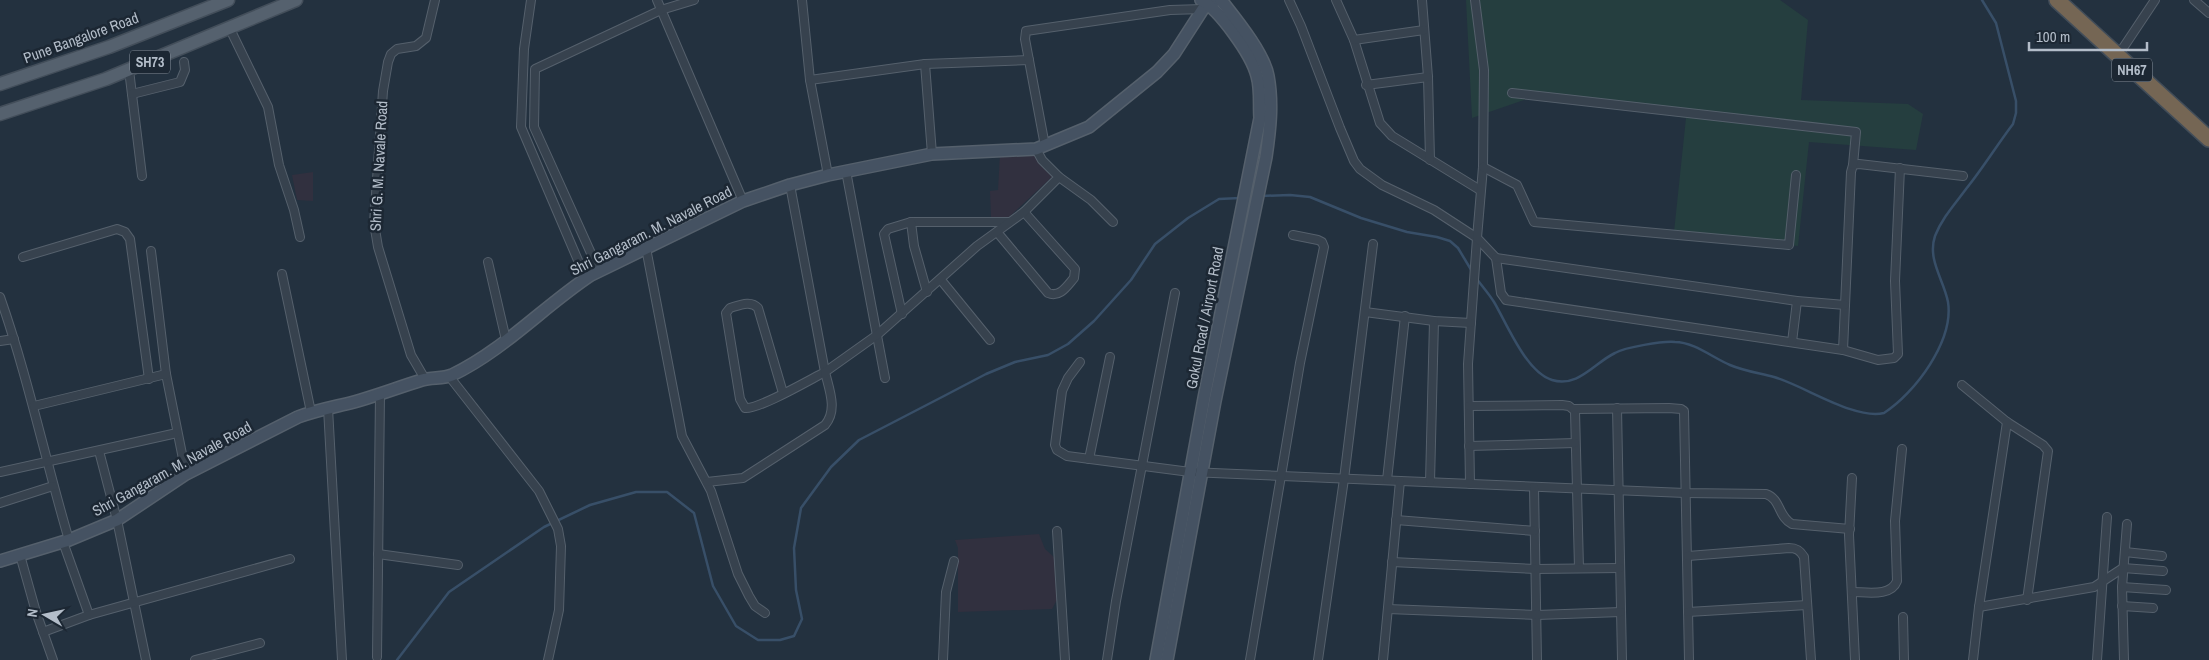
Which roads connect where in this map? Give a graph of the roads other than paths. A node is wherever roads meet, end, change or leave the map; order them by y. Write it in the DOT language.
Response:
graph roads {
  1 [pos="228,0"];
  2 [pos="296,0"];
  3 [pos="435,0"];
  4 [pos="531,0"];
  5 [pos="657,0"];
  6 [pos="694,0"];
  7 [pos="802,0"];
  8 [pos="1289,0"];
  9 [pos="1338,0"];
  10 [pos="1422,0"];
  11 [pos="1475,0"];
  12 [pos="2057,0"];
  13 [pos="2155,0"];
  14 [pos="2194,0"];
  15 [pos="1210,3"];
  16 [pos="661,10"];
  17 [pos="2209,13"];
  18 [pos="230,29"];
  19 [pos="1424,30"];
  20 [pos="1354,40"];
  21 [pos="2117,57"];
  22 [pos="1029,60"];
  23 [pos="184,62"];
  24 [pos="925,64"];
  25 [pos="129,70"];
  26 [pos="1428,77"];
  27 [pos="810,80"];
  28 [pos="0,84"];
  29 [pos="1366,85"];
  30 [pos="1512,93"];
  31 [pos="132,94"];
  32 [pos="0,114"];
  33 [pos="1265,118"];
  34 [pos="2209,139"];
  35 [pos="1040,147"];
  36 [pos="932,154"];
  37 [pos="1430,160"];
  38 [pos="1853,165"];
  39 [pos="1483,167"];
  40 [pos="1900,168"];
  41 [pos="846,171"];
  42 [pos="828,175"];
  43 [pos="1796,175"];
  44 [pos="142,176"];
  45 [pos="1963,176"];
  46 [pos="1059,177"];
  47 [pos="790,186"];
  48 [pos="1480,190"];
  49 [pos="743,201"];
  50 [pos="1024,212"];
  51 [pos="911,222"];
  52 [pos="1009,222"];
  53 [pos="1113,222"];
  54 [pos="997,232"];
  55 [pos="1293,235"];
  56 [pos="300,237"];
  57 [pos="1477,238"];
  58 [pos="1373,244"];
  59 [pos="646,248"];
  60 [pos="151,252"];
  61 [pos="23,257"];
  62 [pos="1496,258"];
  63 [pos="488,262"];
  64 [pos="599,272"];
  65 [pos="282,274"];
  66 [pos="586,279"];
  67 [pos="941,280"];
  68 [pos="927,292"];
  69 [pos="1175,293"];
  70 [pos="0,297"];
  71 [pos="1798,301"];
  72 [pos="1845,305"];
  73 [pos="1365,312"];
  74 [pos="902,314"];
  75 [pos="1405,316"];
  76 [pos="1434,321"];
  77 [pos="1471,323"];
  78 [pos="877,335"];
  79 [pos="14,339"];
  80 [pos="506,340"];
  81 [pos="990,340"];
  82 [pos="0,341"];
  83 [pos="1792,342"];
  84 [pos="1843,350"];
  85 [pos="1110,357"];
  86 [pos="1080,362"];
  87 [pos="825,372"];
  88 [pos="166,374"];
  89 [pos="449,376"];
  90 [pos="885,378"];
  91 [pos="149,379"];
  92 [pos="425,379"];
  93 [pos="1962,385"];
  94 [pos="783,393"];
  95 [pos="380,394"];
  96 [pos="34,406"];
  97 [pos="1469,406"];
  98 [pos="328,408"];
  99 [pos="1617,408"];
  100 [pos="1574,409"];
  101 [pos="311,412"];
  102 [pos="2007,422"];
  103 [pos="177,433"];
  104 [pos="1575,443"];
  105 [pos="1469,446"];
  106 [pos="1902,449"];
  107 [pos="99,451"];
  108 [pos="1089,459"];
  109 [pos="46,462"];
  110 [pos="1142,466"];
  111 [pos="0,472"];
  112 [pos="1190,472"];
  113 [pos="1202,473"];
  114 [pos="186,474"];
  115 [pos="1281,476"];
  116 [pos="1852,478"];
  117 [pos="1344,479"];
  118 [pos="1387,480"];
  119 [pos="1400,481"];
  120 [pos="707,482"];
  121 [pos="1430,482"];
  122 [pos="1470,484"];
  123 [pos="53,486"];
  124 [pos="1534,486"];
  125 [pos="1576,488"];
  126 [pos="1618,490"];
  127 [pos="1685,493"];
  128 [pos="0,503"];
  129 [pos="2107,516"];
  130 [pos="117,520"];
  131 [pos="1396,520"];
  132 [pos="2127,524"];
  133 [pos="1850,528"];
  134 [pos="1057,531"];
  135 [pos="1535,531"];
  136 [pos="66,541"];
  137 [pos="2125,552"];
  138 [pos="378,554"];
  139 [pos="20,555"];
  140 [pos="1688,556"];
  141 [pos="2162,556"];
  142 [pos="290,559"];
  143 [pos="954,560"];
  144 [pos="0,561"];
  145 [pos="1392,562"];
  146 [pos="458,565"];
  147 [pos="1579,568"];
  148 [pos="1620,568"];
  149 [pos="2123,568"];
  150 [pos="1536,569"];
  151 [pos="2163,571"];
  152 [pos="2102,581"];
  153 [pos="2122,587"];
  154 [pos="2166,590"];
  155 [pos="1852,592"];
  156 [pos="2027,600"];
  157 [pos="134,603"];
  158 [pos="1807,604"];
  159 [pos="2122,606"];
  160 [pos="1979,607"];
  161 [pos="2153,608"];
  162 [pos="1388,610"];
  163 [pos="765,612"];
  164 [pos="1621,612"];
  165 [pos="1688,612"];
  166 [pos="1537,614"];
  167 [pos="89,616"];
  168 [pos="1903,617"];
  169 [pos="43,632"];
  170 [pos="260,643"];
  171 [pos="377,657"];
  172 [pos="53,660"];
  173 [pos="146,660"];
  174 [pos="195,660"];
  175 [pos="342,660"];
  176 [pos="548,660"];
  177 [pos="943,660"];
  178 [pos="1066,660"];
  179 [pos="1107,660"];
  180 [pos="1156,660"];
  181 [pos="1167,660"];
  182 [pos="1250,660"];
  183 [pos="1318,660"];
  184 [pos="1383,660"];
  185 [pos="1537,660"];
  186 [pos="1622,660"];
  187 [pos="1689,660"];
  188 [pos="1812,660"];
  189 [pos="1854,660"];
  190 [pos="1904,660"];
  191 [pos="1973,660"];
  192 [pos="2096,660"];
  193 [pos="2124,660"];
  1 -- 28 [label="main road, Pune Bangalore Road / SH73"];
  2 -- 18 [label="main road, SH73"];
  3 -- 92 [label="street, Shri G. M. Navale Road"];
  4 -- 66 [label="street"];
  5 -- 16 [label="street"];
  6 -- 16 [label="street"];
  7 -- 27 [label="street"];
  8 -- 57 [label="street"];
  9 -- 20 [label="street"];
  10 -- 19 [label="street"];
  11 -- 39 [label="street"];
  12 -- 21 [label="highway, NH67"];
  13 -- 21 [label="street"];
  14 -- 17 [label="street"];
  15 -- 22 [label="street"];
  15 -- 33 [label="main road, Gokul Road / Airport Road"];
  15 -- 35 [label="main road, Shri Gangaram. M. Navale Road"];
  16 -- 49 [label="street"];
  16 -- 64 [label="street"];
  18 -- 25 [label="main road, SH73"];
  18 -- 56 [label="street"];
  19 -- 20 [label="street"];
  19 -- 26 [label="street"];
  20 -- 29 [label="street"];
  21 -- 34 [label="highway, NH67"];
  22 -- 24 [label="street"];
  22 -- 35 [label="street"];
  23 -- 31 [label="street"];
  24 -- 27 [label="street"];
  24 -- 36 [label="street"];
  25 -- 31 [label="street"];
  25 -- 32 [label="main road, SH73"];
  26 -- 29 [label="street"];
  26 -- 37 [label="street"];
  27 -- 42 [label="street"];
  29 -- 37 [label="street"];
  30 -- 38 [label="street"];
  31 -- 44 [label="street"];
  33 -- 112 [label="main road, Gokul Road / Airport Road"];
  33 -- 113 [label="main road, Gokul Road / Airport Road"];
  35 -- 36 [label="main road, Shri Gangaram. M. Navale Road"];
  35 -- 46 [label="street"];
  36 -- 41 [label="main road, Shri Gangaram. M. Navale Road"];
  37 -- 48 [label="street"];
  38 -- 40 [label="street"];
  38 -- 72 [label="street"];
  39 -- 43 [label="street"];
  39 -- 48 [label="street"];
  40 -- 45 [label="street"];
  40 -- 84 [label="street"];
  41 -- 42 [label="main road, Shri Gangaram. M. Navale Road"];
  41 -- 78 [label="street"];
  42 -- 47 [label="main road, Shri Gangaram. M. Navale Road"];
  46 -- 50 [label="street"];
  46 -- 53 [label="street"];
  47 -- 49 [label="main road, Shri Gangaram. M. Navale Road"];
  47 -- 87 [label="street"];
  48 -- 57 [label="street"];
  49 -- 59 [label="main road, Shri Gangaram. M. Navale Road"];
  50 -- 52 [label="street"];
  50 -- 54 [label="street"];
  51 -- 52 [label="street"];
  51 -- 68 [label="street"];
  51 -- 74 [label="street"];
  52 -- 54 [label="street"];
  54 -- 67 [label="street"];
  55 -- 115 [label="street"];
  57 -- 62 [label="street"];
  57 -- 77 [label="street"];
  58 -- 73 [label="street"];
  59 -- 64 [label="main road, Shri Gangaram. M. Navale Road"];
  59 -- 120 [label="street"];
  60 -- 88 [label="street"];
  61 -- 91 [label="street"];
  62 -- 71 [label="street"];
  62 -- 83 [label="street"];
  63 -- 80 [label="street"];
  64 -- 66 [label="main road, Shri Gangaram. M. Navale Road"];
  65 -- 101 [label="street"];
  66 -- 80 [label="main road, Shri Gangaram. M. Navale Road"];
  67 -- 68 [label="street"];
  67 -- 81 [label="street"];
  68 -- 74 [label="street"];
  69 -- 110 [label="street"];
  70 -- 79 [label="street"];
  71 -- 72 [label="street"];
  71 -- 83 [label="street"];
  72 -- 84 [label="street"];
  73 -- 75 [label="street"];
  73 -- 117 [label="street"];
  74 -- 78 [label="street"];
  75 -- 76 [label="street"];
  75 -- 118 [label="street"];
  76 -- 77 [label="street"];
  76 -- 121 [label="street"];
  77 -- 97 [label="street"];
  78 -- 87 [label="street"];
  78 -- 90 [label="street"];
  79 -- 82 [label="street"];
  79 -- 96 [label="street"];
  80 -- 89 [label="main road, Shri Gangaram. M. Navale Road"];
  83 -- 84 [label="street"];
  85 -- 108 [label="street"];
  86 -- 108 [label="street"];
  87 -- 94 [label="street"];
  87 -- 120 [label="street"];
  88 -- 91 [label="street"];
  88 -- 103 [label="street"];
  89 -- 92 [label="main road, Shri Gangaram. M. Navale Road"];
  89 -- 176 [label="street"];
  91 -- 96 [label="street"];
  92 -- 95 [label="main road, Shri Gangaram. M. Navale Road"];
  93 -- 102 [label="street"];
  94 -- 94 [label="street"];
  95 -- 98 [label="main road, Shri Gangaram. M. Navale Road"];
  95 -- 138 [label="street"];
  96 -- 109 [label="street"];
  97 -- 100 [label="street"];
  97 -- 105 [label="street"];
  98 -- 101 [label="main road, Shri Gangaram. M. Navale Road"];
  98 -- 175 [label="street"];
  99 -- 100 [label="street"];
  99 -- 126 [label="street"];
  99 -- 127 [label="street"];
  100 -- 104 [label="street"];
  101 -- 114 [label="main road, Shri Gangaram. M. Navale Road"];
  102 -- 156 [label="street"];
  102 -- 160 [label="street"];
  103 -- 107 [label="street"];
  103 -- 114 [label="street"];
  104 -- 105 [label="street"];
  104 -- 125 [label="street"];
  105 -- 122 [label="street"];
  106 -- 155 [label="street"];
  107 -- 109 [label="street"];
  107 -- 130 [label="street"];
  108 -- 110 [label="street"];
  109 -- 111 [label="street"];
  109 -- 123 [label="street"];
  110 -- 112 [label="street"];
  110 -- 179 [label="street"];
  112 -- 113 [label="street"];
  112 -- 180 [label="main road, Gokul Road / Airport Road"];
  113 -- 115 [label="street"];
  113 -- 181 [label="main road, Gokul Road / Airport Road"];
  114 -- 130 [label="main road, Shri Gangaram. M. Navale Road"];
  115 -- 117 [label="street"];
  115 -- 182 [label="street"];
  116 -- 133 [label="street"];
  117 -- 118 [label="street"];
  117 -- 183 [label="street"];
  118 -- 119 [label="street"];
  119 -- 121 [label="street"];
  119 -- 131 [label="street"];
  120 -- 163 [label="street"];
  121 -- 122 [label="street"];
  122 -- 124 [label="street"];
  123 -- 128 [label="street"];
  123 -- 136 [label="street"];
  124 -- 125 [label="street"];
  124 -- 135 [label="street"];
  125 -- 126 [label="street"];
  125 -- 147 [label="street"];
  126 -- 127 [label="street"];
  126 -- 148 [label="street"];
  127 -- 133 [label="street"];
  127 -- 140 [label="street"];
  129 -- 152 [label="street"];
  130 -- 136 [label="main road, Shri Gangaram. M. Navale Road"];
  130 -- 157 [label="street"];
  131 -- 135 [label="street"];
  131 -- 145 [label="street"];
  132 -- 137 [label="street"];
  133 -- 155 [label="street"];
  134 -- 178 [label="street"];
  135 -- 150 [label="street"];
  136 -- 139 [label="main road, Shri Gangaram. M. Navale Road"];
  136 -- 167 [label="street"];
  137 -- 141 [label="street"];
  137 -- 149 [label="street"];
  138 -- 146 [label="street"];
  138 -- 171 [label="street"];
  139 -- 144 [label="main road, Shri Gangaram. M. Navale Road"];
  139 -- 169 [label="street"];
  140 -- 158 [label="street"];
  140 -- 165 [label="street"];
  142 -- 157 [label="street"];
  143 -- 177 [label="street"];
  145 -- 150 [label="street"];
  145 -- 162 [label="street"];
  147 -- 148 [label="street"];
  147 -- 150 [label="street"];
  148 -- 164 [label="street"];
  149 -- 151 [label="street"];
  149 -- 152 [label="street"];
  149 -- 153 [label="street"];
  150 -- 166 [label="street"];
  152 -- 156 [label="street"];
  152 -- 192 [label="street"];
  153 -- 154 [label="street"];
  153 -- 159 [label="street"];
  155 -- 189 [label="street"];
  156 -- 160 [label="street"];
  157 -- 167 [label="street"];
  157 -- 173 [label="street"];
  158 -- 165 [label="street"];
  158 -- 188 [label="street"];
  159 -- 161 [label="street"];
  159 -- 193 [label="street"];
  160 -- 191 [label="street"];
  162 -- 166 [label="street"];
  162 -- 184 [label="street"];
  164 -- 166 [label="street"];
  164 -- 186 [label="street"];
  165 -- 187 [label="street"];
  166 -- 185 [label="street"];
  167 -- 169 [label="street"];
  168 -- 190 [label="street"];
  169 -- 172 [label="street"];
  170 -- 174 [label="street"];
}
